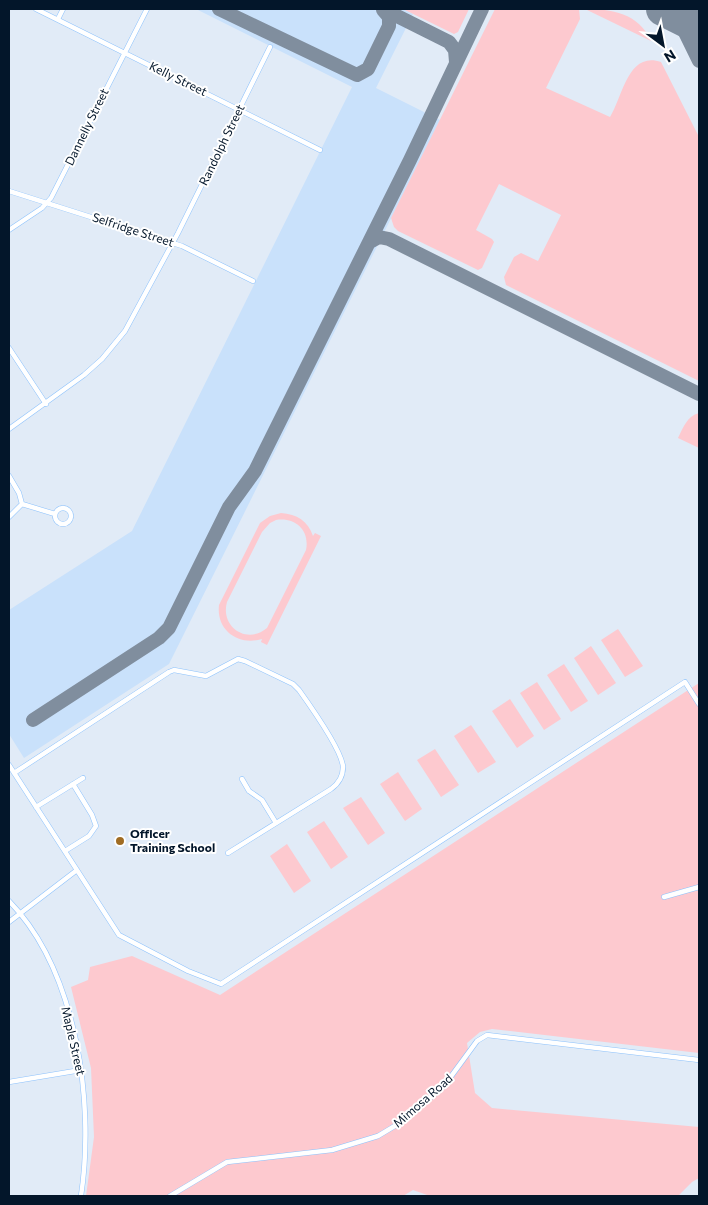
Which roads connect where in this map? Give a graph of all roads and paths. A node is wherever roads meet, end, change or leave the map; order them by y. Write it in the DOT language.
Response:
graph roads {
  1 [pos="36,9"];
  2 [pos="63,9"];
  3 [pos="147,9"];
  4 [pos="58,19"];
  5 [pos="270,46"];
  6 [pos="124,52"];
  7 [pos="239,110"];
  8 [pos="320,150"];
  9 [pos="9,190"];
  10 [pos="47,203"];
  11 [pos="9,230"];
  12 [pos="172,242"];
  13 [pos="253,282"];
  14 [pos="9,348"];
  15 [pos="46,404"];
  16 [pos="9,429"];
  17 [pos="9,476"];
  18 [pos="22,504"];
  19 [pos="55,514"];
  20 [pos="9,517"];
  21 [pos="699,704"];
  22 [pos="9,765"];
  23 [pos="14,773"];
  24 [pos="83,778"];
  25 [pos="242,779"];
  26 [pos="73,784"];
  27 [pos="36,807"];
  28 [pos="276,823"];
  29 [pos="65,851"];
  30 [pos="228,853"];
  31 [pos="77,870"];
  32 [pos="699,887"];
  33 [pos="664,896"];
  34 [pos="9,901"];
  35 [pos="20,913"];
  36 [pos="9,922"];
  37 [pos="699,1060"];
  38 [pos="81,1070"];
  39 [pos="9,1082"];
  40 [pos="81,1196"];
  41 [pos="170,1196"];
  1 -- 4 [label="street, Kelly Street"];
  2 -- 4 [label="street"];
  3 -- 6 [label="street, Dannelly Street"];
  4 -- 6 [label="street, Kelly Street"];
  5 -- 7 [label="street, Randolph Street"];
  6 -- 7 [label="street, Kelly Street"];
  6 -- 10 [label="street, Dannelly Street"];
  7 -- 8 [label="street, Kelly Street"];
  7 -- 12 [label="street, Randolph Street"];
  9 -- 10 [label="street, Selfridge Street"];
  10 -- 11 [label="street, Dannelly Street"];
  10 -- 12 [label="street, Selfridge Street"];
  12 -- 13 [label="street, Selfridge Street"];
  12 -- 15 [label="street, Randolph Street"];
  14 -- 15 [label="street"];
  15 -- 16 [label="street, Randolph Street"];
  17 -- 18 [label="street"];
  18 -- 19 [label="street"];
  18 -- 20 [label="street"];
  21 -- 31 [label="street"];
  22 -- 23 [label="street"];
  23 -- 27 [label="street"];
  23 -- 28 [label="street"];
  24 -- 26 [label="street"];
  25 -- 28 [label="street"];
  26 -- 27 [label="street"];
  26 -- 29 [label="street"];
  27 -- 29 [label="street"];
  28 -- 30 [label="street"];
  29 -- 31 [label="street"];
  31 -- 35 [label="street"];
  32 -- 33 [label="street"];
  34 -- 35 [label="street, Maple Street"];
  35 -- 36 [label="street"];
  35 -- 38 [label="street, Maple Street"];
  37 -- 41 [label="street, Mimosa Road"];
  38 -- 39 [label="street"];
  38 -- 40 [label="street, Maple Street"];
}
